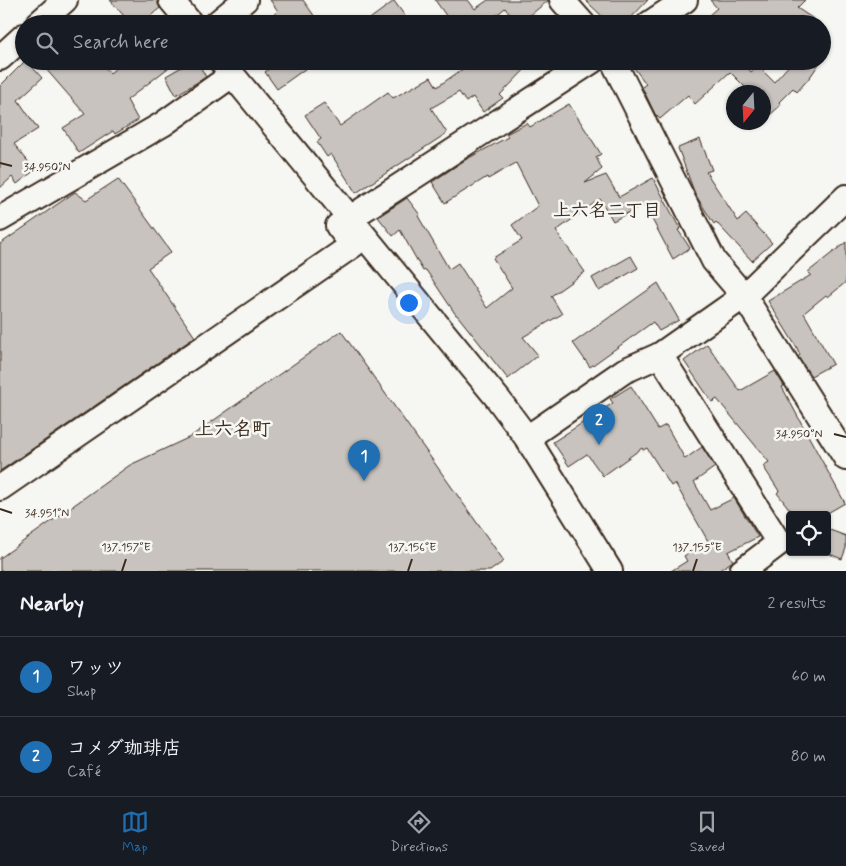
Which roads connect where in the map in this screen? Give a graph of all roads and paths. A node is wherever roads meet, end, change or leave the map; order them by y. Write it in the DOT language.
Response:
graph roads {
  1 [pos="66,0"];
  2 [pos="171,0"];
  3 [pos="245,0"];
  4 [pos="562,0"];
  5 [pos="685,0"];
  6 [pos="48,15"];
  7 [pos="184,15"];
  8 [pos="227,15"];
  9 [pos="575,15"];
  10 [pos="662,15"];
  11 [pos="15,44"];
  12 [pos="0,58"];
  13 [pos="225,70"];
  14 [pos="229,70"];
  15 [pos="578,70"];
  16 [pos="618,70"];
  17 [pos="846,197"];
  18 [pos="351,218"];
  19 [pos="0,219"];
  20 [pos="744,296"];
  21 [pos="660,355"];
  22 [pos="527,438"];
  23 [pos="846,458"];
  24 [pos="0,488"];
  25 [pos="610,571"];
  26 [pos="742,571"];
  1 -- 6 [label="street"];
  2 -- 7 [label="street"];
  3 -- 8 [label="street"];
  4 -- 9 [label="street"];
  5 -- 10 [label="street"];
  11 -- 12 [label="street"];
  13 -- 19 [label="street"];
  14 -- 18 [label="street"];
  15 -- 18 [label="street"];
  16 -- 20 [label="street"];
  17 -- 20 [label="street"];
  18 -- 22 [label="street"];
  18 -- 24 [label="street"];
  20 -- 21 [label="street"];
  20 -- 23 [label="street"];
  21 -- 22 [label="street"];
  21 -- 26 [label="street"];
  22 -- 25 [label="street"];
}
